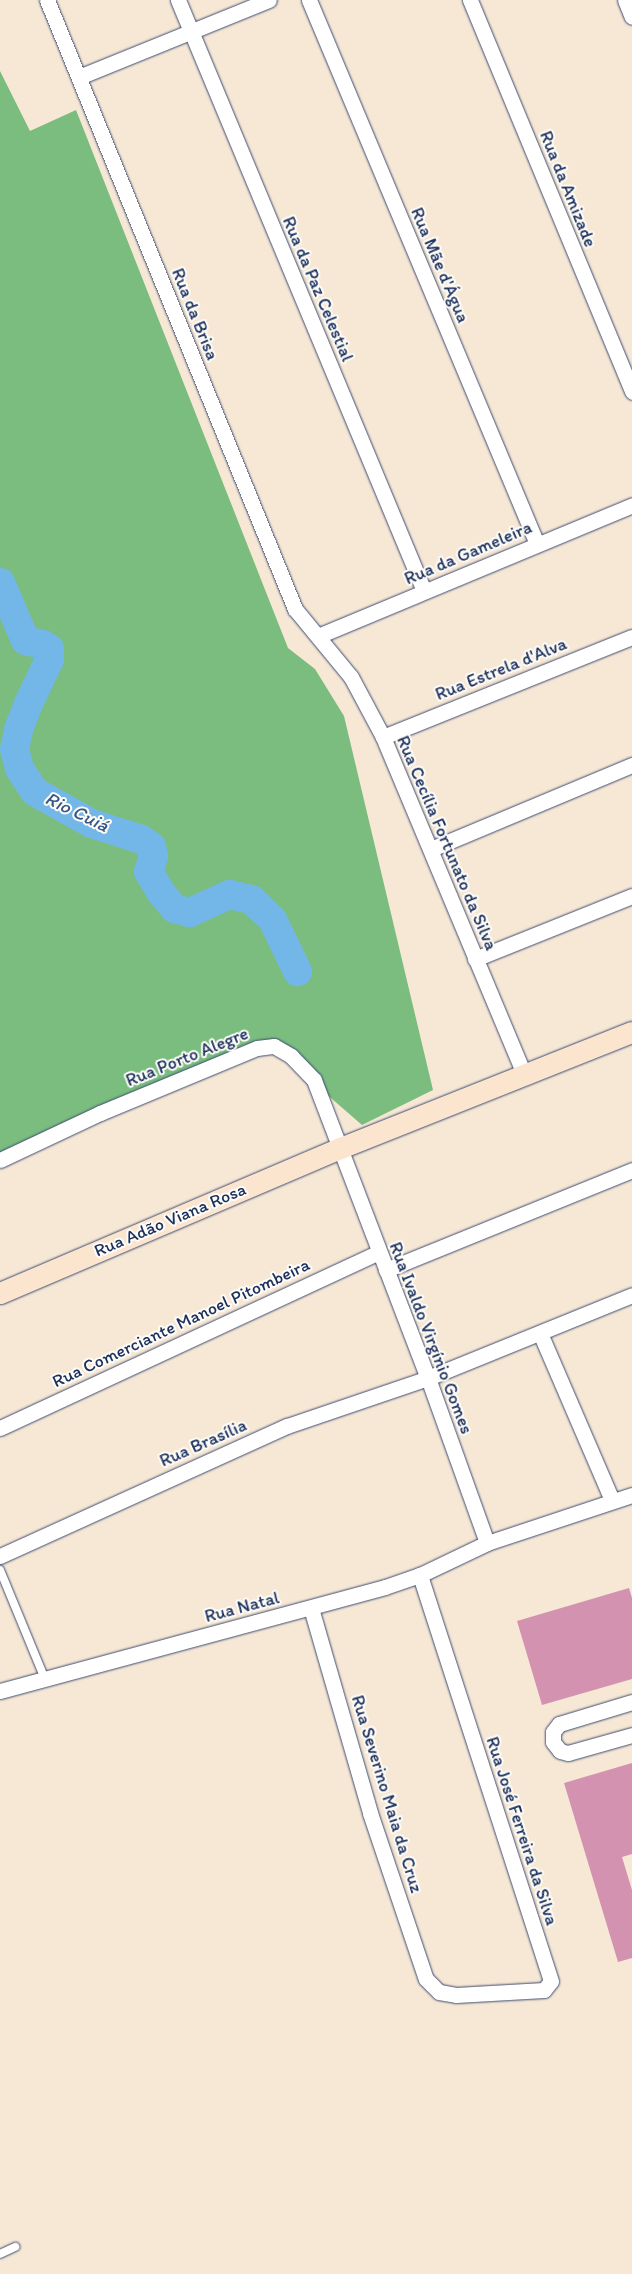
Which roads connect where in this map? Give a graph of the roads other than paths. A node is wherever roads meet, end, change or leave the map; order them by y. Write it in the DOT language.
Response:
graph roads {
  1 [pos="47,0"];
  2 [pos="178,0"];
  3 [pos="269,0"];
  4 [pos="309,0"];
  5 [pos="470,0"];
  6 [pos="625,0"];
  7 [pos="632,16"];
  8 [pos="191,31"];
  9 [pos="79,77"];
  10 [pos="632,392"];
  11 [pos="632,505"];
  12 [pos="537,544"];
  13 [pos="424,591"];
  14 [pos="318,636"];
  15 [pos="632,637"];
  16 [pos="383,737"];
  17 [pos="632,766"];
  18 [pos="431,849"];
  19 [pos="632,896"];
  20 [pos="475,959"];
  21 [pos="632,1032"];
  22 [pos="524,1074"];
  23 [pos="340,1148"];
  24 [pos="0,1160"];
  25 [pos="632,1170"];
  26 [pos="379,1252"];
  27 [pos="386,1270"];
  28 [pos="0,1293"];
  29 [pos="632,1295"];
  30 [pos="540,1333"];
  31 [pos="428,1378"];
  32 [pos="0,1428"];
  33 [pos="632,1495"];
  34 [pos="612,1500"];
  35 [pos="487,1542"];
  36 [pos="0,1556"];
  37 [pos="0,1570"];
  38 [pos="420,1576"];
  39 [pos="311,1608"];
  40 [pos="45,1679"];
  41 [pos="0,1691"];
  42 [pos="632,1702"];
  43 [pos="632,1735"];
  44 [pos="433,1989"];
  45 [pos="15,2247"];
  46 [pos="0,2254"];
  1 -- 9 [label="street, Rua da Brisa"];
  2 -- 8 [label="street, Rua da Paz Celestial"];
  3 -- 8 [label="street"];
  4 -- 12 [label="street, Rua Mãe d'Água"];
  5 -- 10 [label="street, Rua da Amizade"];
  6 -- 7 [label="street"];
  8 -- 9 [label="street"];
  8 -- 13 [label="street, Rua da Paz Celestial"];
  9 -- 14 [label="street, Rua da Brisa"];
  11 -- 12 [label="street, Rua da Gameleira"];
  12 -- 13 [label="street, Rua da Gameleira"];
  13 -- 14 [label="street, Rua da Gameleira"];
  14 -- 16 [label="street, Rua Cecília Fortunato da Silva"];
  15 -- 16 [label="street, Rua Estrela d'Alva"];
  16 -- 18 [label="street, Rua Cecília Fortunato da Silva"];
  17 -- 18 [label="street"];
  18 -- 20 [label="street, Rua Cecília Fortunato da Silva"];
  19 -- 20 [label="street"];
  20 -- 22 [label="street, Rua Cecília Fortunato da Silva"];
  21 -- 22 [label="street, Rua Adão Viana Rosa"];
  22 -- 23 [label="street, Rua Adão Viana Rosa"];
  23 -- 24 [label="street, Rua Porto Alegre"];
  23 -- 26 [label="street, Rua Ivaldo Virgínio Gomes"];
  23 -- 28 [label="street, Rua Adão Viana Rosa"];
  25 -- 27 [label="street"];
  26 -- 27 [label="street, Rua Ivaldo Virgínio Gomes"];
  26 -- 32 [label="street, Rua Comerciante Manoel Pitombeira"];
  27 -- 31 [label="street, Rua Ivaldo Virgínio Gomes"];
  29 -- 30 [label="street, Rua Brasília"];
  30 -- 31 [label="street, Rua Brasília"];
  30 -- 34 [label="street"];
  31 -- 35 [label="street, Rua Ivaldo Virgínio Gomes"];
  31 -- 36 [label="street, Rua Brasília"];
  33 -- 34 [label="street, Rua Natal"];
  34 -- 35 [label="street, Rua Natal"];
  35 -- 38 [label="street, Rua Natal"];
  37 -- 40 [label="lane"];
  38 -- 39 [label="street, Rua Natal"];
  38 -- 44 [label="street, Rua José Ferreira da Silva"];
  39 -- 40 [label="street, Rua Natal"];
  39 -- 44 [label="street, Rua Severino Maia da Cruz"];
  40 -- 41 [label="street, Rua Natal"];
  42 -- 43 [label="street"];
  45 -- 46 [label="lane"];
}
